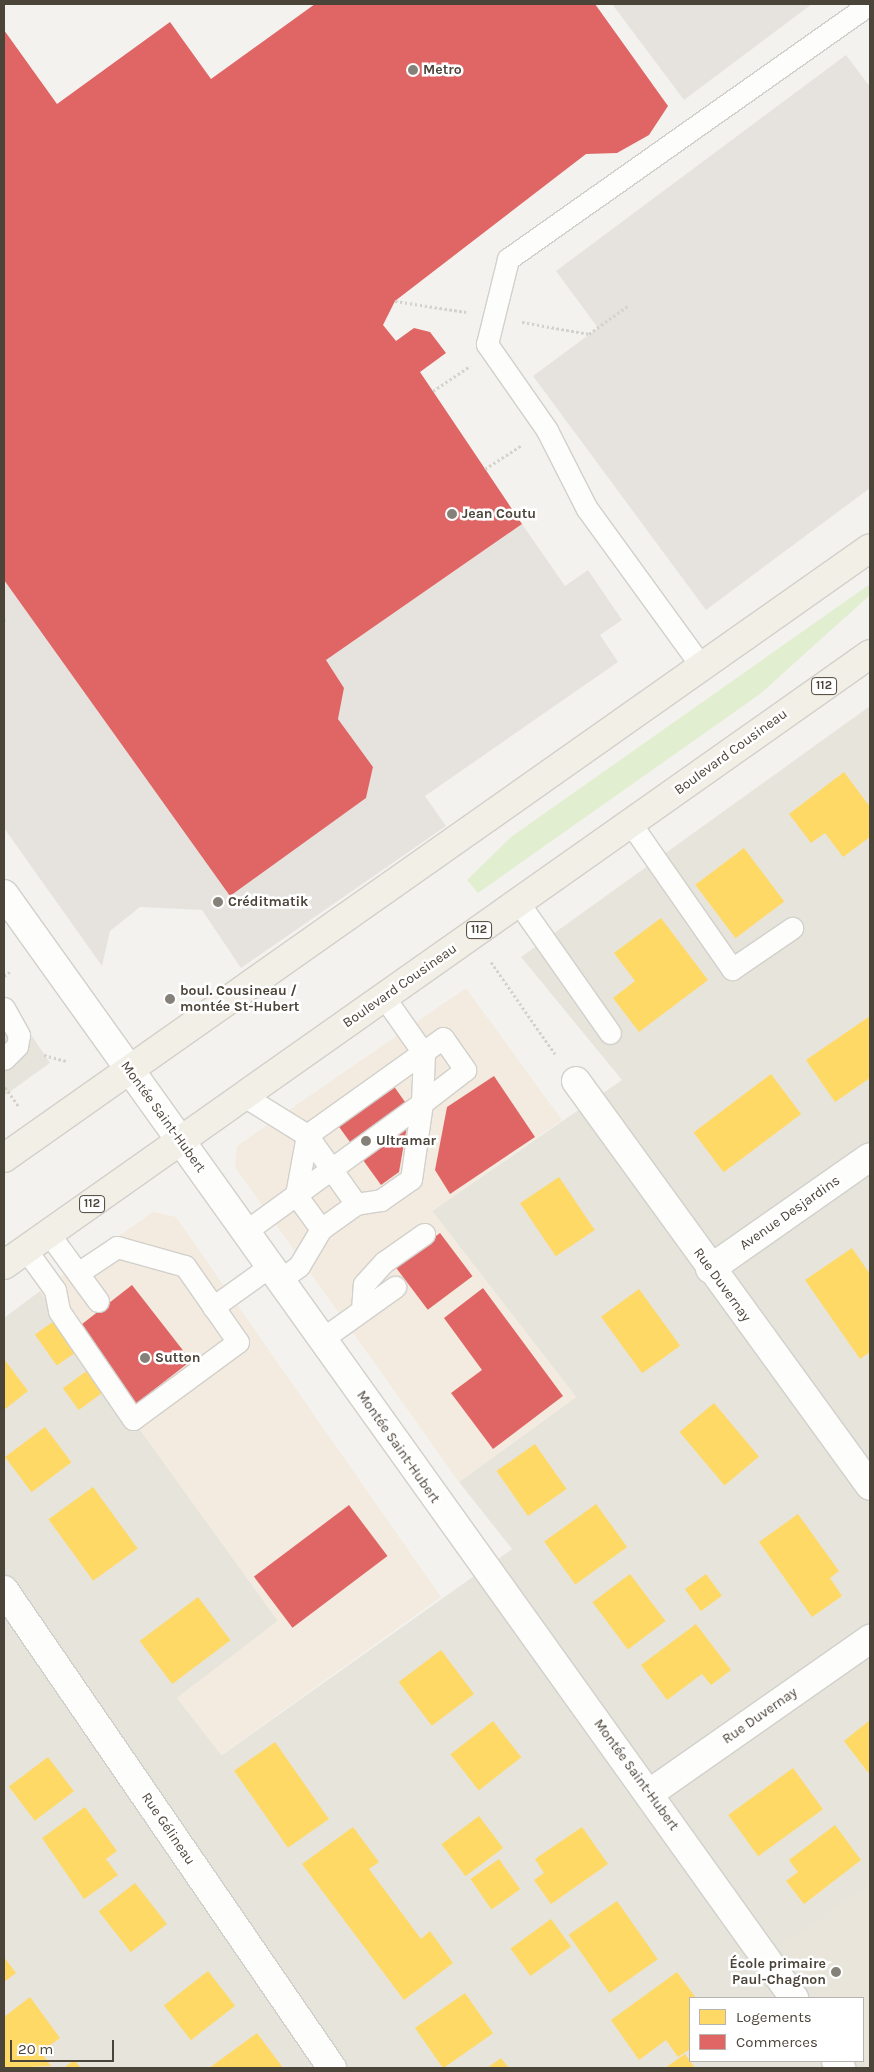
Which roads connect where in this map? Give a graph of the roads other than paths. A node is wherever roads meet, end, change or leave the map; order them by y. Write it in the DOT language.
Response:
graph roads {
  1 [pos="870,4"];
  2 [pos="870,548"];
  3 [pos="870,654"];
  4 [pos="702,667"];
  5 [pos="631,824"];
  6 [pos="4,894"];
  7 [pos="518,902"];
  8 [pos="792,928"];
  9 [pos="384,997"];
  10 [pos="4,1008"];
  11 [pos="610,1033"];
  12 [pos="424,1054"];
  13 [pos="4,1059"];
  14 [pos="129,1070"];
  15 [pos="576,1081"];
  16 [pos="244,1096"];
  17 [pos="422,1103"];
  18 [pos="307,1135"];
  19 [pos="180,1142"];
  20 [pos="870,1157"];
  21 [pos="4,1158"];
  22 [pos="332,1170"];
  23 [pos="296,1195"];
  24 [pos="356,1204"];
  25 [pos="321,1229"];
  26 [pos="246,1231"];
  27 [pos="49,1234"];
  28 [pos="424,1234"];
  29 [pos="26,1250"];
  30 [pos="4,1265"];
  31 [pos="710,1269"];
  32 [pos="78,1273"];
  33 [pos="275,1273"];
  34 [pos="395,1287"];
  35 [pos="98,1301"];
  36 [pos="213,1307"];
  37 [pos="362,1310"];
  38 [pos="322,1339"];
  39 [pos="870,1486"];
  40 [pos="4,1590"];
  41 [pos="870,1639"];
  42 [pos="650,1794"];
  43 [pos="793,1997"];
  44 [pos="332,2068"];
  1 -- 4 [label="lane"];
  2 -- 4 [label="main road"];
  3 -- 5 [label="main road, Boulevard Cousineau / 112"];
  4 -- 14 [label="main road"];
  5 -- 7 [label="main road, Boulevard Cousineau / 112"];
  5 -- 8 [label="lane"];
  6 -- 14 [label="street, Montée Saint-Hubert"];
  7 -- 9 [label="main road, Boulevard Cousineau / 112"];
  7 -- 11 [label="lane"];
  9 -- 12 [label="lane"];
  9 -- 16 [label="main road, Boulevard Cousineau / 112"];
  10 -- 13 [label="lane"];
  12 -- 17 [label="lane"];
  12 -- 17 [label="lane"];
  12 -- 18 [label="lane"];
  14 -- 19 [label="street, Montée Saint-Hubert"];
  14 -- 21 [label="main road"];
  15 -- 31 [label="street, Rue Duvernay"];
  16 -- 18 [label="lane"];
  16 -- 19 [label="main road, Boulevard Cousineau / 112"];
  17 -- 22 [label="lane"];
  17 -- 24 [label="lane"];
  18 -- 22 [label="lane"];
  18 -- 23 [label="lane"];
  19 -- 26 [label="street, Montée Saint-Hubert"];
  19 -- 27 [label="main road, Boulevard Cousineau / 112"];
  20 -- 31 [label="street, Avenue Desjardins"];
  22 -- 23 [label="lane"];
  22 -- 24 [label="lane"];
  23 -- 25 [label="lane"];
  23 -- 26 [label="lane"];
  24 -- 25 [label="lane"];
  25 -- 33 [label="lane"];
  26 -- 33 [label="street, Montée Saint-Hubert"];
  27 -- 29 [label="main road, Boulevard Cousineau / 112"];
  27 -- 32 [label="lane"];
  28 -- 37 [label="lane"];
  29 -- 30 [label="main road, Boulevard Cousineau / 112"];
  29 -- 36 [label="lane"];
  31 -- 39 [label="street, Rue Duvernay"];
  32 -- 35 [label="lane"];
  32 -- 36 [label="lane"];
  33 -- 36 [label="lane"];
  33 -- 38 [label="street, Montée Saint-Hubert"];
  34 -- 37 [label="lane"];
  37 -- 38 [label="lane"];
  38 -- 42 [label="street, Montée Saint-Hubert"];
  40 -- 44 [label="street, Rue Gélineau"];
  41 -- 42 [label="street, Rue Duvernay"];
  42 -- 43 [label="street, Montée Saint-Hubert"];
}
